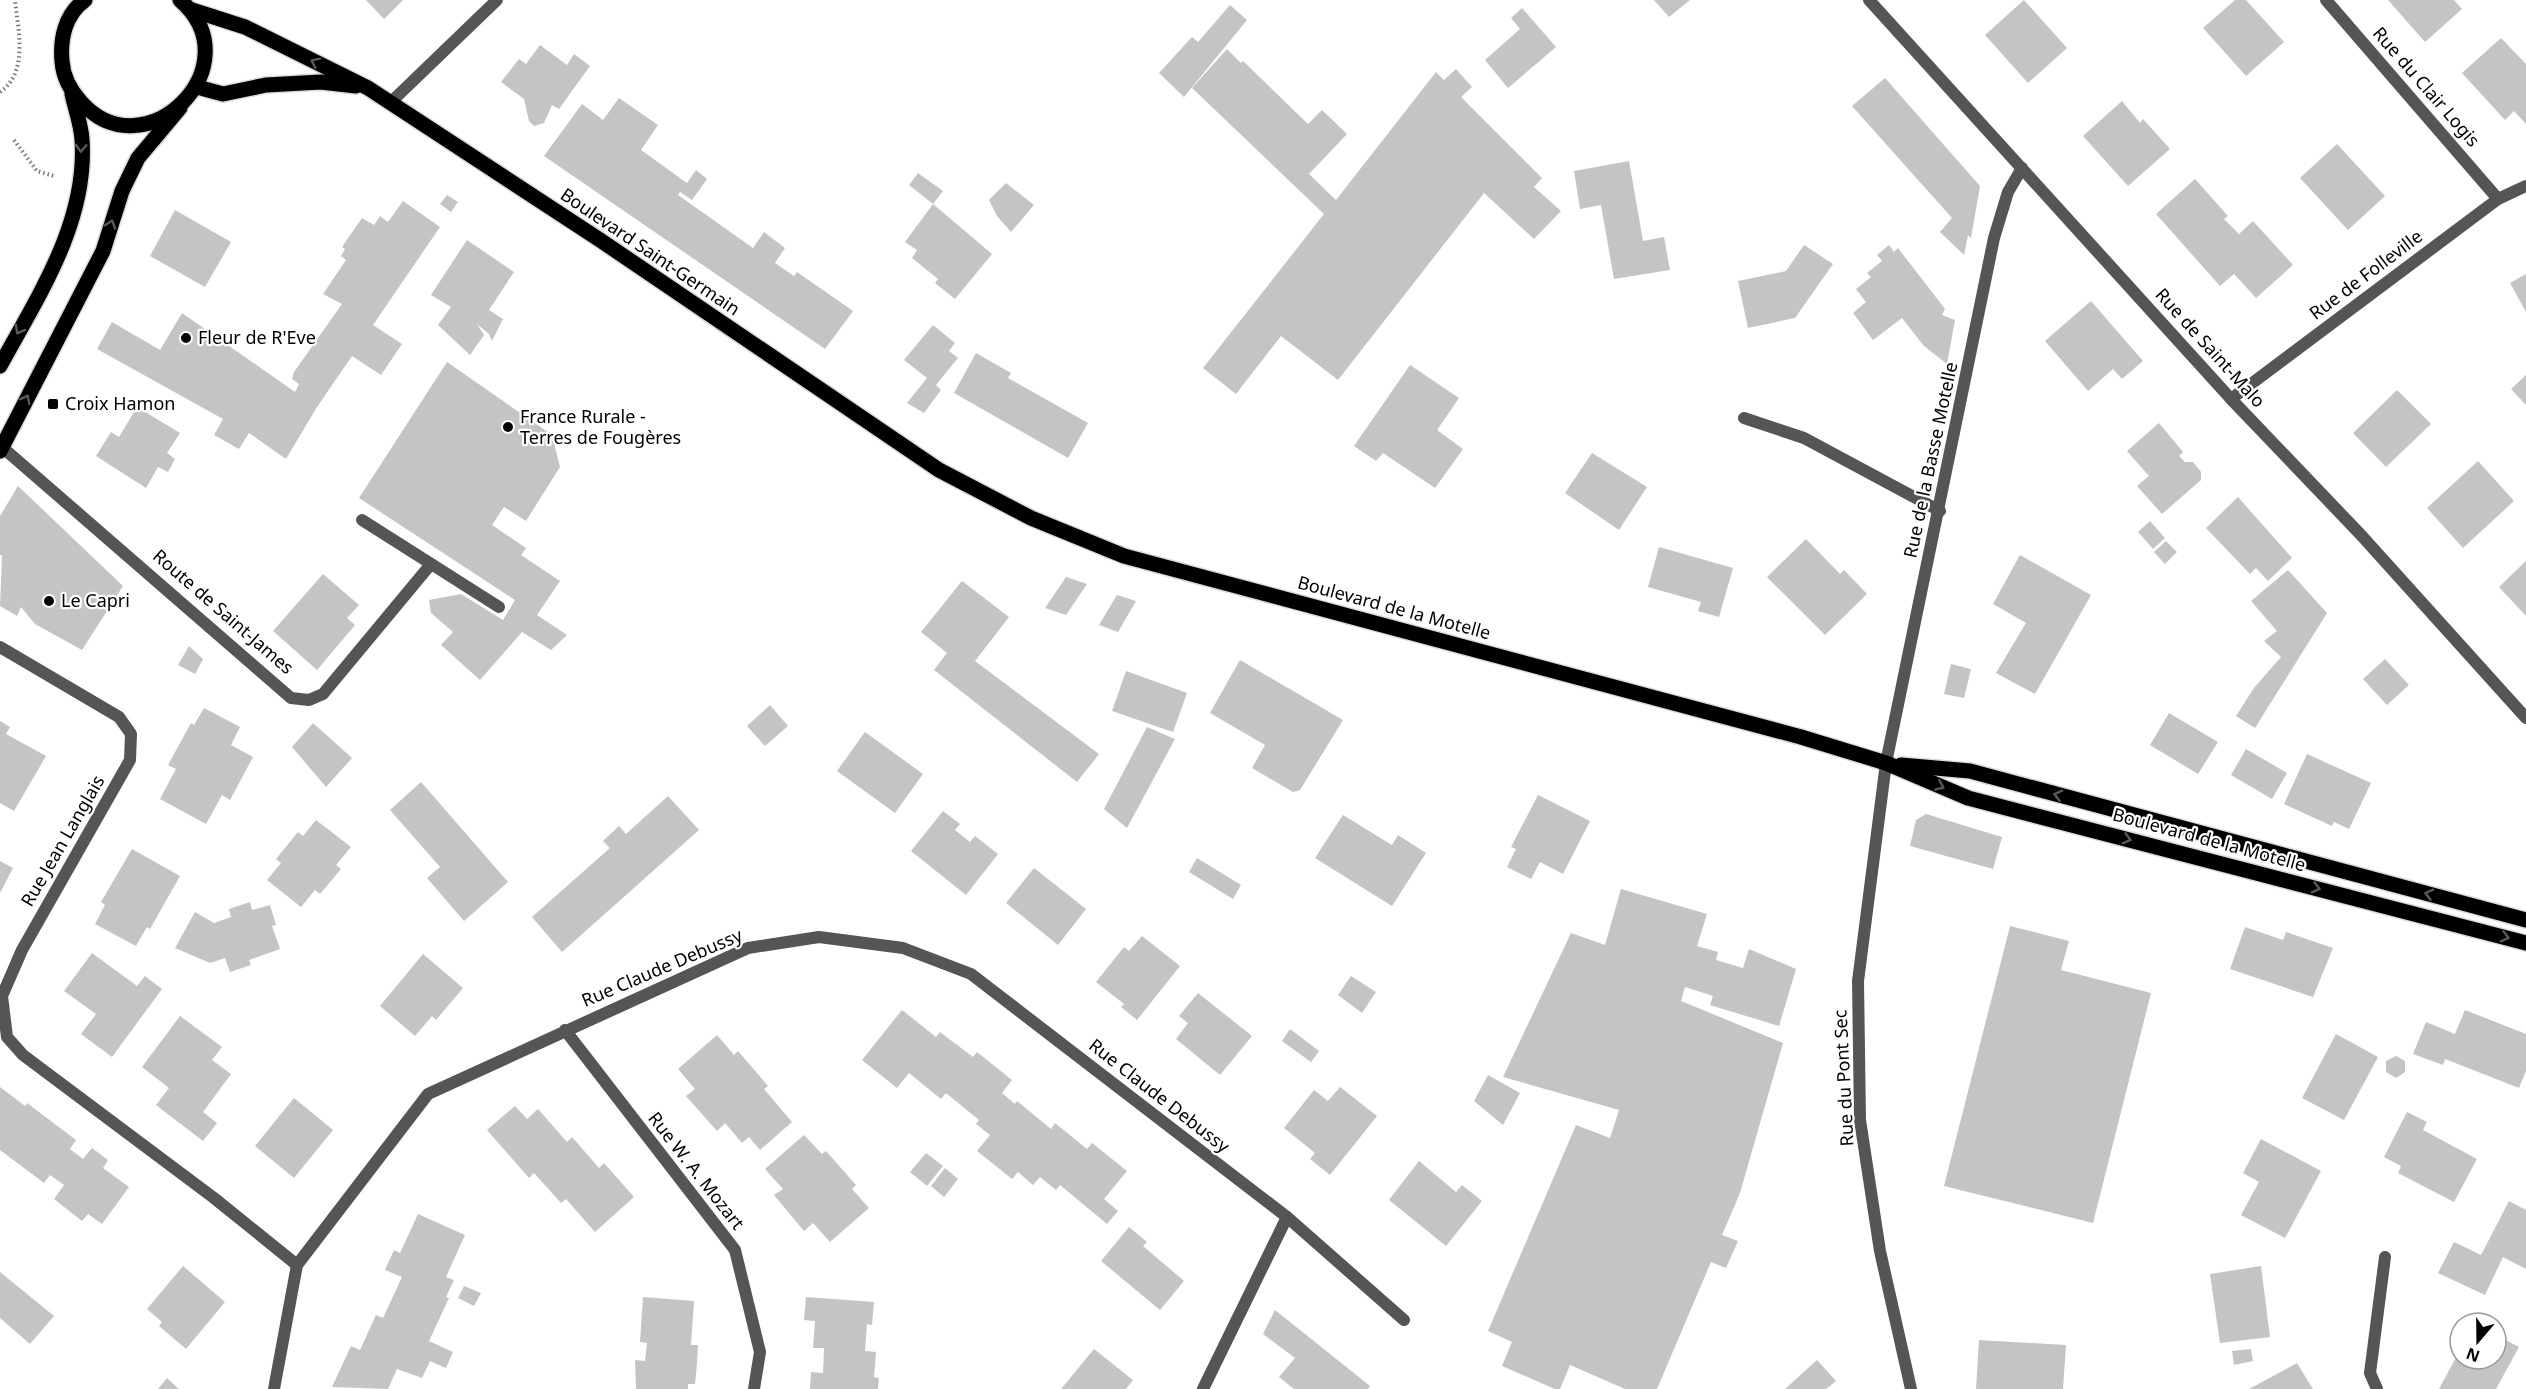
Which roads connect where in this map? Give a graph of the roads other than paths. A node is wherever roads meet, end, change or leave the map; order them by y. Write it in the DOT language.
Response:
graph roads {
  1 [pos="85,0"];
  2 [pos="497,0"];
  3 [pos="1869,0"];
  4 [pos="2326,0"];
  5 [pos="186,5"];
  6 [pos="197,87"];
  7 [pos="368,88"];
  8 [pos="71,91"];
  9 [pos="390,103"];
  10 [pos="180,108"];
  11 [pos="2022,168"];
  12 [pos="2526,186"];
  13 [pos="2498,199"];
  14 [pos="0,366"];
  15 [pos="2231,399"];
  16 [pos="1744,418"];
  17 [pos="1,449"];
  18 [pos="909,451"];
  19 [pos="1940,511"];
  20 [pos="362,520"];
  21 [pos="431,564"];
  22 [pos="499,607"];
  23 [pos="0,647"];
  24 [pos="2526,718"];
  25 [pos="1886,763"];
  26 [pos="2526,920"];
  27 [pos="2526,943"];
  28 [pos="565,1030"];
  29 [pos="1287,1217"];
  30 [pos="2385,1257"];
  31 [pos="297,1265"];
  32 [pos="1404,1320"];
  33 [pos="274,1389"];
  34 [pos="754,1389"];
  35 [pos="1203,1389"];
  36 [pos="1911,1389"];
  37 [pos="2377,1389"];
  1 -- 8 [label="main road"];
  2 -- 9 [label="street"];
  3 -- 11 [label="street, Rue de Saint-Malo"];
  4 -- 13 [label="street, Rue du Clair Logis"];
  5 -- 6 [label="main road"];
  7 -- 5 [label="main road, Boulevard Saint-Germain, one-way"];
  6 -- 7 [label="main road, Boulevard Saint-Germain"];
  6 -- 10 [label="main road, Route de Saint-James"];
  7 -- 9 [label="main road, Boulevard Saint-Germain"];
  8 -- 10 [label="main road"];
  8 -- 14 [label="main road, one-way"];
  9 -- 18 [label="main road, Boulevard Saint-Germain"];
  17 -- 10 [label="main road, Route de Saint-James, one-way"];
  11 -- 15 [label="street, Rue de Saint-Malo"];
  11 -- 19 [label="street, Rue de la Basse Motelle"];
  12 -- 13 [label="street, Rue de Folleville"];
  13 -- 15 [label="street, Rue de Folleville"];
  15 -- 24 [label="street, Rue de Saint-Malo"];
  16 -- 19 [label="street"];
  17 -- 21 [label="street, Route de Saint-James"];
  18 -- 25 [label="main road, Boulevard de la Motelle"];
  19 -- 25 [label="street, Rue de la Basse Motelle"];
  20 -- 21 [label="street"];
  21 -- 22 [label="street"];
  23 -- 31 [label="street, Rue Jean Langlais"];
  26 -- 25 [label="main road, Boulevard de la Motelle, one-way"];
  25 -- 27 [label="main road, Boulevard de la Motelle, one-way"];
  25 -- 36 [label="street, Rue du Pont Sec"];
  28 -- 29 [label="street, Rue Claude Debussy"];
  28 -- 31 [label="street, Rue Claude Debussy"];
  28 -- 34 [label="street, Rue W. A. Mozart"];
  29 -- 32 [label="street, Rue Claude Debussy"];
  29 -- 35 [label="street"];
  30 -- 37 [label="street"];
  31 -- 33 [label="street, Rue Claude Debussy"];
}
